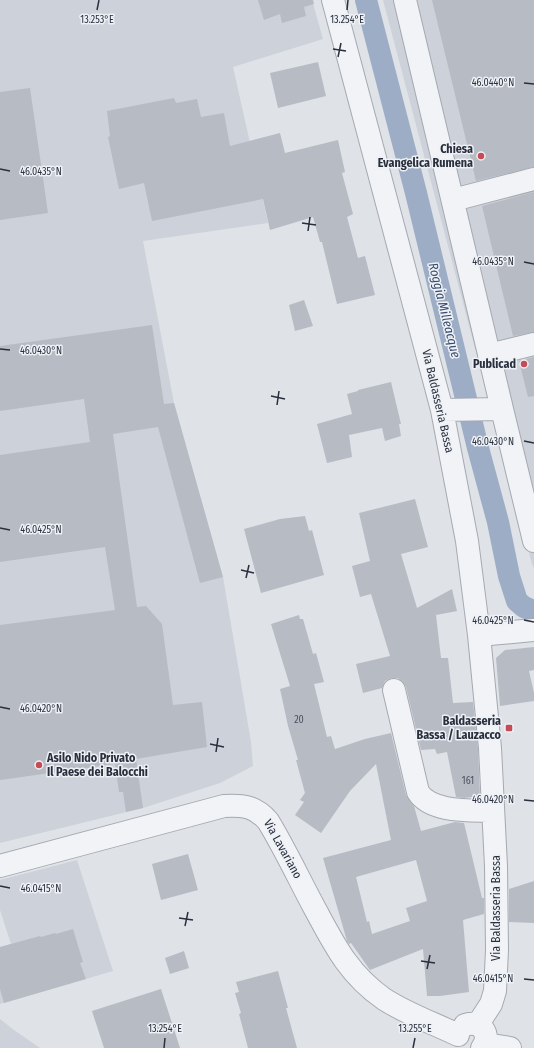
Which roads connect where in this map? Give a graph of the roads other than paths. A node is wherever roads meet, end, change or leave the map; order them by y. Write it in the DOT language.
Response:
graph roads {
  1 [pos="405,0"];
  2 [pos="338,1"];
  3 [pos="534,179"];
  4 [pos="453,200"];
  5 [pos="534,344"];
  6 [pos="490,355"];
  7 [pos="502,409"];
  8 [pos="447,410"];
  9 [pos="534,540"];
  10 [pos="534,630"];
  11 [pos="480,635"];
  12 [pos="394,690"];
  13 [pos="493,811"];
  14 [pos="0,866"];
  15 [pos="482,1039"];
  16 [pos="460,1042"];
  17 [pos="510,1048"];
  1 -- 4 [label="street"];
  2 -- 8 [label="street, Via Baldasseria Bassa"];
  3 -- 4 [label="street"];
  4 -- 6 [label="street"];
  5 -- 6 [label="street"];
  6 -- 7 [label="street"];
  7 -- 8 [label="street"];
  7 -- 9 [label="street"];
  8 -- 11 [label="street, Via Baldasseria Bassa"];
  10 -- 11 [label="street"];
  11 -- 13 [label="street, Via Baldasseria Bassa"];
  12 -- 13 [label="street"];
  13 -- 15 [label="street, Via Baldasseria Bassa"];
  14 -- 16 [label="street, Via Lavariano"];
  15 -- 16 [label="street"];
  15 -- 17 [label="street"];
}
